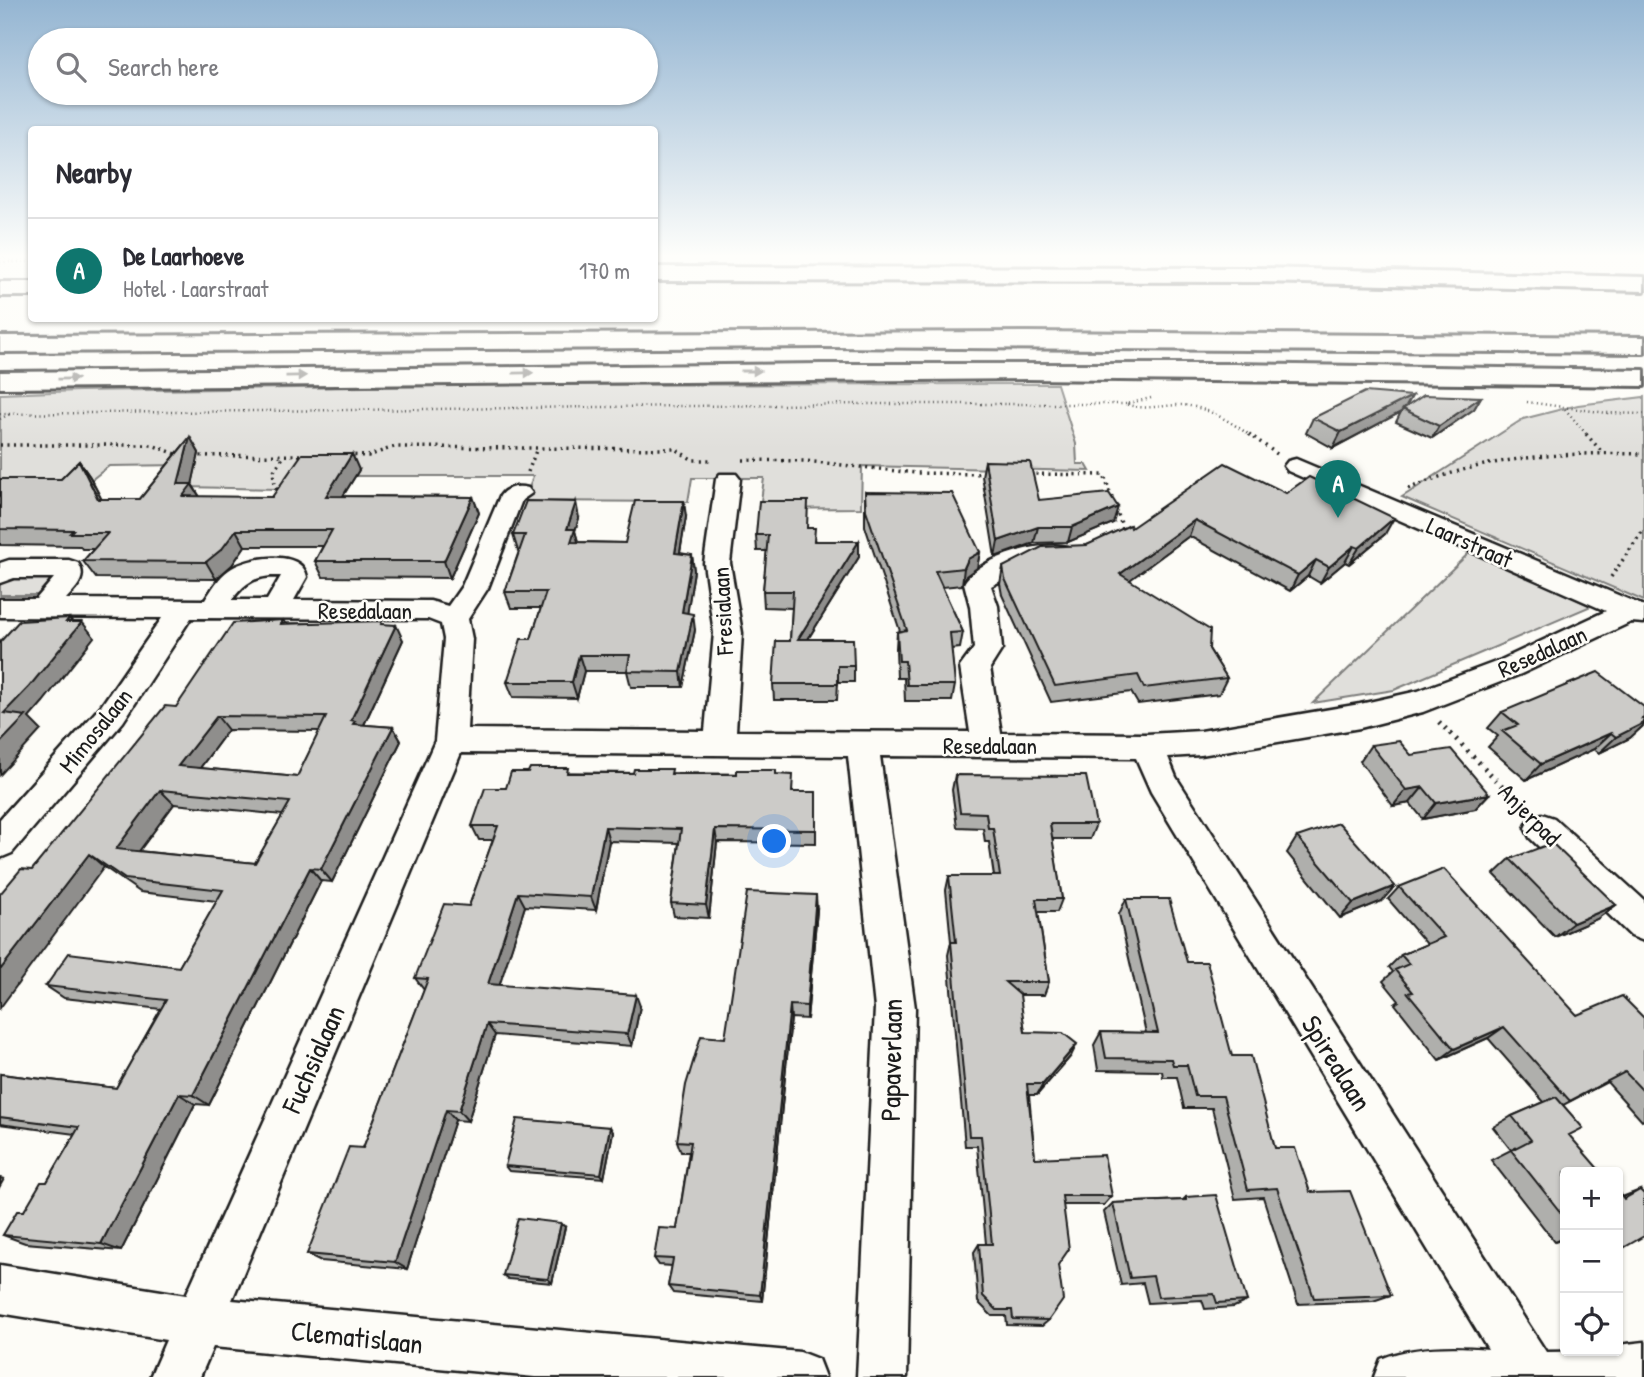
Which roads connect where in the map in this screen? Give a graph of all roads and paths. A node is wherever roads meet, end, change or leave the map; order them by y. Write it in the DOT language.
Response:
graph roads {
  1 [pos="0,344"];
  2 [pos="1644,345"];
  3 [pos="1644,378"];
  4 [pos="0,380"];
  5 [pos="1161,395"];
  6 [pos="1523,402"];
  7 [pos="1126,404"];
  8 [pos="1565,409"];
  9 [pos="1644,414"];
  10 [pos="0,416"];
  11 [pos="0,445"];
  12 [pos="1602,453"];
  13 [pos="1644,454"];
  14 [pos="285,455"];
  15 [pos="313,455"];
  16 [pos="340,455"];
  17 [pos="1296,466"];
  18 [pos="725,467"];
  19 [pos="993,474"];
  20 [pos="1019,474"];
  21 [pos="520,493"];
  22 [pos="1384,505"];
  23 [pos="279,509"];
  24 [pos="1123,529"];
  25 [pos="1644,529"];
  26 [pos="0,573"];
  27 [pos="1597,597"];
  28 [pos="0,608"];
  29 [pos="43,608"];
  30 [pos="196,610"];
  31 [pos="274,611"];
  32 [pos="1637,614"];
  33 [pos="454,618"];
  34 [pos="1419,702"];
  35 [pos="451,741"];
  36 [pos="719,744"];
  37 [pos="863,745"];
  38 [pos="988,745"];
  39 [pos="1147,746"];
  40 [pos="1542,828"];
  41 [pos="0,843"];
  42 [pos="1644,923"];
  43 [pos="0,1289"];
  44 [pos="199,1321"];
  45 [pos="1644,1367"];
  46 [pos="175,1377"];
  47 [pos="800,1377"];
  48 [pos="882,1377"];
  49 [pos="1399,1377"];
  50 [pos="1526,1377"];
  51 [pos="1533,1377"];
  52 [pos="1541,1377"];
  1 -- 2 [label="highway"];
  4 -- 3 [label="highway, one-way"];
  5 -- 7 [label="path"];
  6 -- 8 [label="path"];
  7 -- 10 [label="path"];
  7 -- 17 [label="path"];
  8 -- 9 [label="path"];
  8 -- 12 [label="path"];
  11 -- 14 [label="path"];
  12 -- 13 [label="path"];
  12 -- 22 [label="path"];
  14 -- 15 [label="path"];
  14 -- 23 [label="path"];
  16 -- 18 [label="path"];
  17 -- 22 [label="street, Laarstraat"];
  18 -- 19 [label="path"];
  18 -- 36 [label="street, Fresialaan"];
  20 -- 24 [label="path"];
  21 -- 33 [label="street"];
  22 -- 27 [label="street, Laarstraat"];
  24 -- 38 [label="street"];
  25 -- 27 [label="path"];
  26 -- 29 [label="street"];
  27 -- 32 [label="street, Laarstraat"];
  28 -- 29 [label="street, Resedalaan"];
  29 -- 30 [label="street, Resedalaan"];
  30 -- 31 [label="street, Resedalaan"];
  30 -- 31 [label="street, Resedalaan"];
  30 -- 41 [label="street, Mimosalaan"];
  31 -- 33 [label="street, Resedalaan"];
  32 -- 34 [label="street, Resedalaan"];
  33 -- 35 [label="street"];
  34 -- 39 [label="street, Resedalaan"];
  34 -- 40 [label="path, Anjerpad"];
  35 -- 36 [label="street, Resedalaan"];
  35 -- 44 [label="street, Fuchsialaan"];
  36 -- 37 [label="street, Resedalaan"];
  37 -- 38 [label="street, Resedalaan"];
  37 -- 48 [label="street, Papaverlaan"];
  38 -- 39 [label="street, Resedalaan"];
  39 -- 51 [label="street, Spirealaan"];
  40 -- 42 [label="street, Anjerpad"];
  43 -- 44 [label="street, Clematislaan"];
  44 -- 46 [label="street, Fuchsialaan"];
  44 -- 47 [label="street, Clematislaan"];
  45 -- 52 [label="street"];
  49 -- 50 [label="street"];
}
